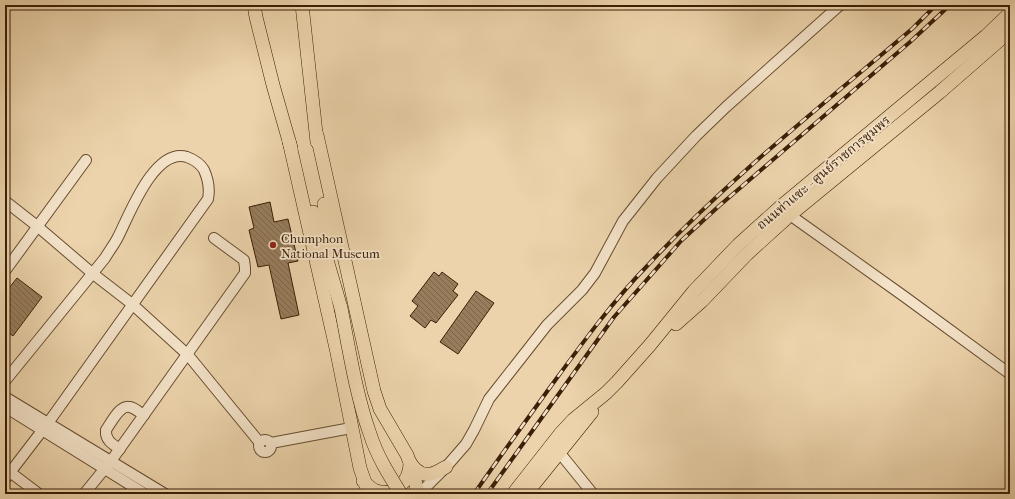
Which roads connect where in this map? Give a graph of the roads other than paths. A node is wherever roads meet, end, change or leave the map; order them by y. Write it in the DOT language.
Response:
graph roads {
  1 [pos="840,5"];
  2 [pos="302,7"];
  3 [pos="256,9"];
  4 [pos="1010,13"];
  5 [pos="1010,31"];
  6 [pos="317,135"];
  7 [pos="289,141"];
  8 [pos="86,160"];
  9 [pos="5,201"];
  10 [pos="784,211"];
  11 [pos="37,226"];
  12 [pos="214,238"];
  13 [pos="5,271"];
  14 [pos="92,273"];
  15 [pos="132,304"];
  16 [pos="341,308"];
  17 [pos="188,355"];
  18 [pos="1010,374"];
  19 [pos="5,381"];
  20 [pos="606,393"];
  21 [pos="5,396"];
  22 [pos="5,407"];
  23 [pos="144,415"];
  24 [pos="45,426"];
  25 [pos="351,428"];
  26 [pos="120,449"];
  27 [pos="559,452"];
  28 [pos="108,465"];
  29 [pos="410,466"];
  30 [pos="446,467"];
  31 [pos="8,475"];
  32 [pos="369,489"];
  33 [pos="39,494"];
  34 [pos="84,494"];
  35 [pos="145,494"];
  36 [pos="165,494"];
  37 [pos="401,494"];
  38 [pos="419,494"];
  39 [pos="513,494"];
  40 [pos="526,494"];
  41 [pos="593,494"];
  1 -- 30 [label="street"];
  2 -- 6 [label="main road"];
  3 -- 7 [label="main road"];
  4 -- 10 [label="main road, ถนนท่าแซะ - ศูนย์ราชการชุมพร"];
  5 -- 10 [label="main road, ถนนท่าแซะ - ศูนย์ราชการชุมพร"];
  6 -- 16 [label="main road"];
  6 -- 29 [label="main road"];
  7 -- 16 [label="main road"];
  7 -- 25 [label="main road"];
  8 -- 11 [label="street"];
  9 -- 11 [label="street"];
  10 -- 18 [label="street"];
  10 -- 20 [label="main road, ถนนท่าแซะ - ศูนย์ราชการชุมพร"];
  11 -- 13 [label="street"];
  11 -- 14 [label="street"];
  12 -- 17 [label="street"];
  14 -- 15 [label="street"];
  14 -- 15 [label="street"];
  14 -- 19 [label="street"];
  15 -- 17 [label="street"];
  15 -- 24 [label="street"];
  16 -- 37 [label="main road, bridge"];
  17 -- 23 [label="street"];
  17 -- 25 [label="street"];
  20 -- 27 [label="main road"];
  20 -- 39 [label="main road"];
  21 -- 24 [label="street"];
  22 -- 24 [label="street"];
  23 -- 26 [label="street"];
  23 -- 26 [label="street"];
  24 -- 28 [label="street"];
  24 -- 31 [label="street"];
  25 -- 32 [label="main road"];
  26 -- 28 [label="street"];
  27 -- 40 [label="main road"];
  27 -- 41 [label="street"];
  28 -- 34 [label="street"];
  28 -- 35 [label="street"];
  28 -- 36 [label="street"];
  29 -- 30 [label="main road"];
  29 -- 32 [label="main road"];
  29 -- 38 [label="main road"];
  30 -- 38 [label="street"];
  31 -- 33 [label="street"];
}
